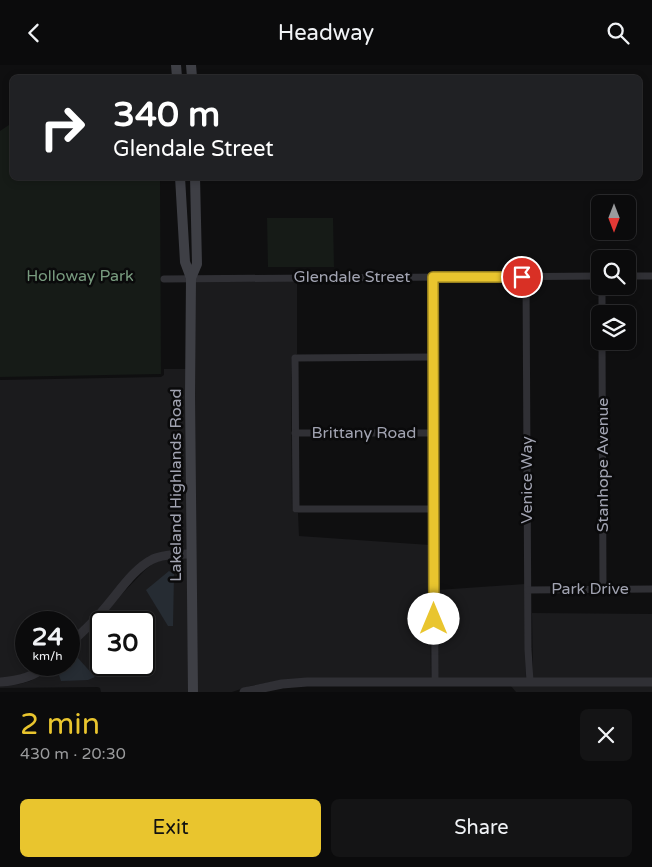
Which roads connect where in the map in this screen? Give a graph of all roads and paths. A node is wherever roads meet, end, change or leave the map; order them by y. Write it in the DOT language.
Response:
graph roads {
  1 [pos="180,180"];
  2 [pos="195,180"];
  3 [pos="591,276"];
  4 [pos="636,276"];
  5 [pos="433,277"];
  6 [pos="526,277"];
  7 [pos="652,277"];
  8 [pos="191,278"];
  9 [pos="164,279"];
  10 [pos="602,350"];
  11 [pos="432,357"];
  12 [pos="295,433"];
  13 [pos="433,433"];
  14 [pos="433,509"];
  15 [pos="191,554"];
  16 [pos="603,589"];
  17 [pos="652,589"];
  18 [pos="528,590"];
  19 [pos="80,634"];
  20 [pos="31,676"];
  21 [pos="0,682"];
  22 [pos="435,682"];
  23 [pos="652,682"];
  24 [pos="530,683"];
  25 [pos="194,692"];
  26 [pos="244,692"];
  1 -- 8 [label="main road, Lakeland Highlands Road"];
  2 -- 8 [label="main road, Lakeland Highlands Road"];
  3 -- 6 [label="street, Glendale Street"];
  4 -- 7 [label="street"];
  5 -- 6 [label="street, Glendale Street"];
  5 -- 8 [label="street, Glendale Street"];
  5 -- 11 [label="street"];
  6 -- 18 [label="street, Venice Way"];
  8 -- 9 [label="street, Glendale Street"];
  8 -- 15 [label="main road, Lakeland Highlands Road"];
  10 -- 16 [label="street, Stanhope Avenue"];
  11 -- 12 [label="street"];
  11 -- 13 [label="street"];
  12 -- 13 [label="street, Brittany Road"];
  12 -- 14 [label="street"];
  13 -- 14 [label="street"];
  14 -- 22 [label="street"];
  15 -- 19 [label="street"];
  15 -- 25 [label="main road, Lakeland Highlands Road"];
  16 -- 17 [label="street, Park Drive"];
  16 -- 18 [label="street, Park Drive"];
  18 -- 24 [label="street, Venice Way"];
  20 -- 21 [label="street"];
  22 -- 24 [label="street"];
  22 -- 26 [label="street"];
  23 -- 24 [label="street"];
}
